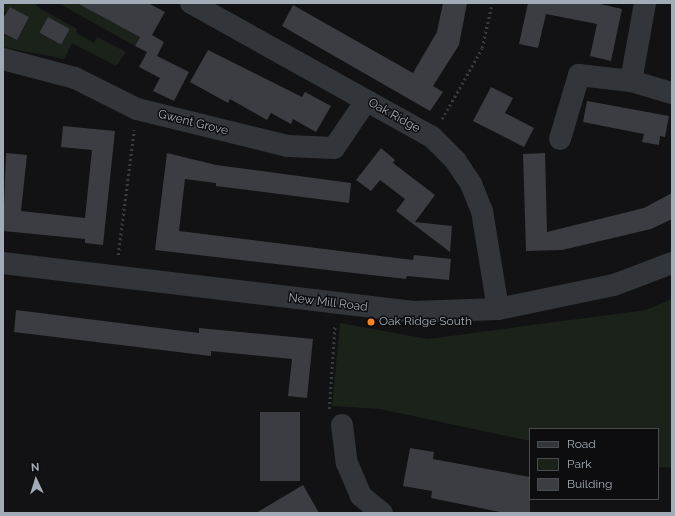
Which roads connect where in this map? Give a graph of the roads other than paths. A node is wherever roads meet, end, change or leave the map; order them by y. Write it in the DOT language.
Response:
graph roads {
  1 [pos="191,3"];
  2 [pos="645,3"];
  3 [pos="3,59"];
  4 [pos="631,81"];
  5 [pos="672,93"];
  6 [pos="366,101"];
  7 [pos="560,139"];
  8 [pos="3,263"];
  9 [pos="672,263"];
  10 [pos="498,309"];
  11 [pos="342,425"];
  12 [pos="382,513"];
  1 -- 6 [label="street, Oak Ridge"];
  2 -- 4 [label="street"];
  3 -- 6 [label="street, Gwent Grove"];
  4 -- 5 [label="street"];
  4 -- 7 [label="street"];
  6 -- 10 [label="street, Oak Ridge"];
  8 -- 10 [label="street, New Mill Road"];
  9 -- 10 [label="street, New Mill Road"];
  11 -- 12 [label="street"];
}
